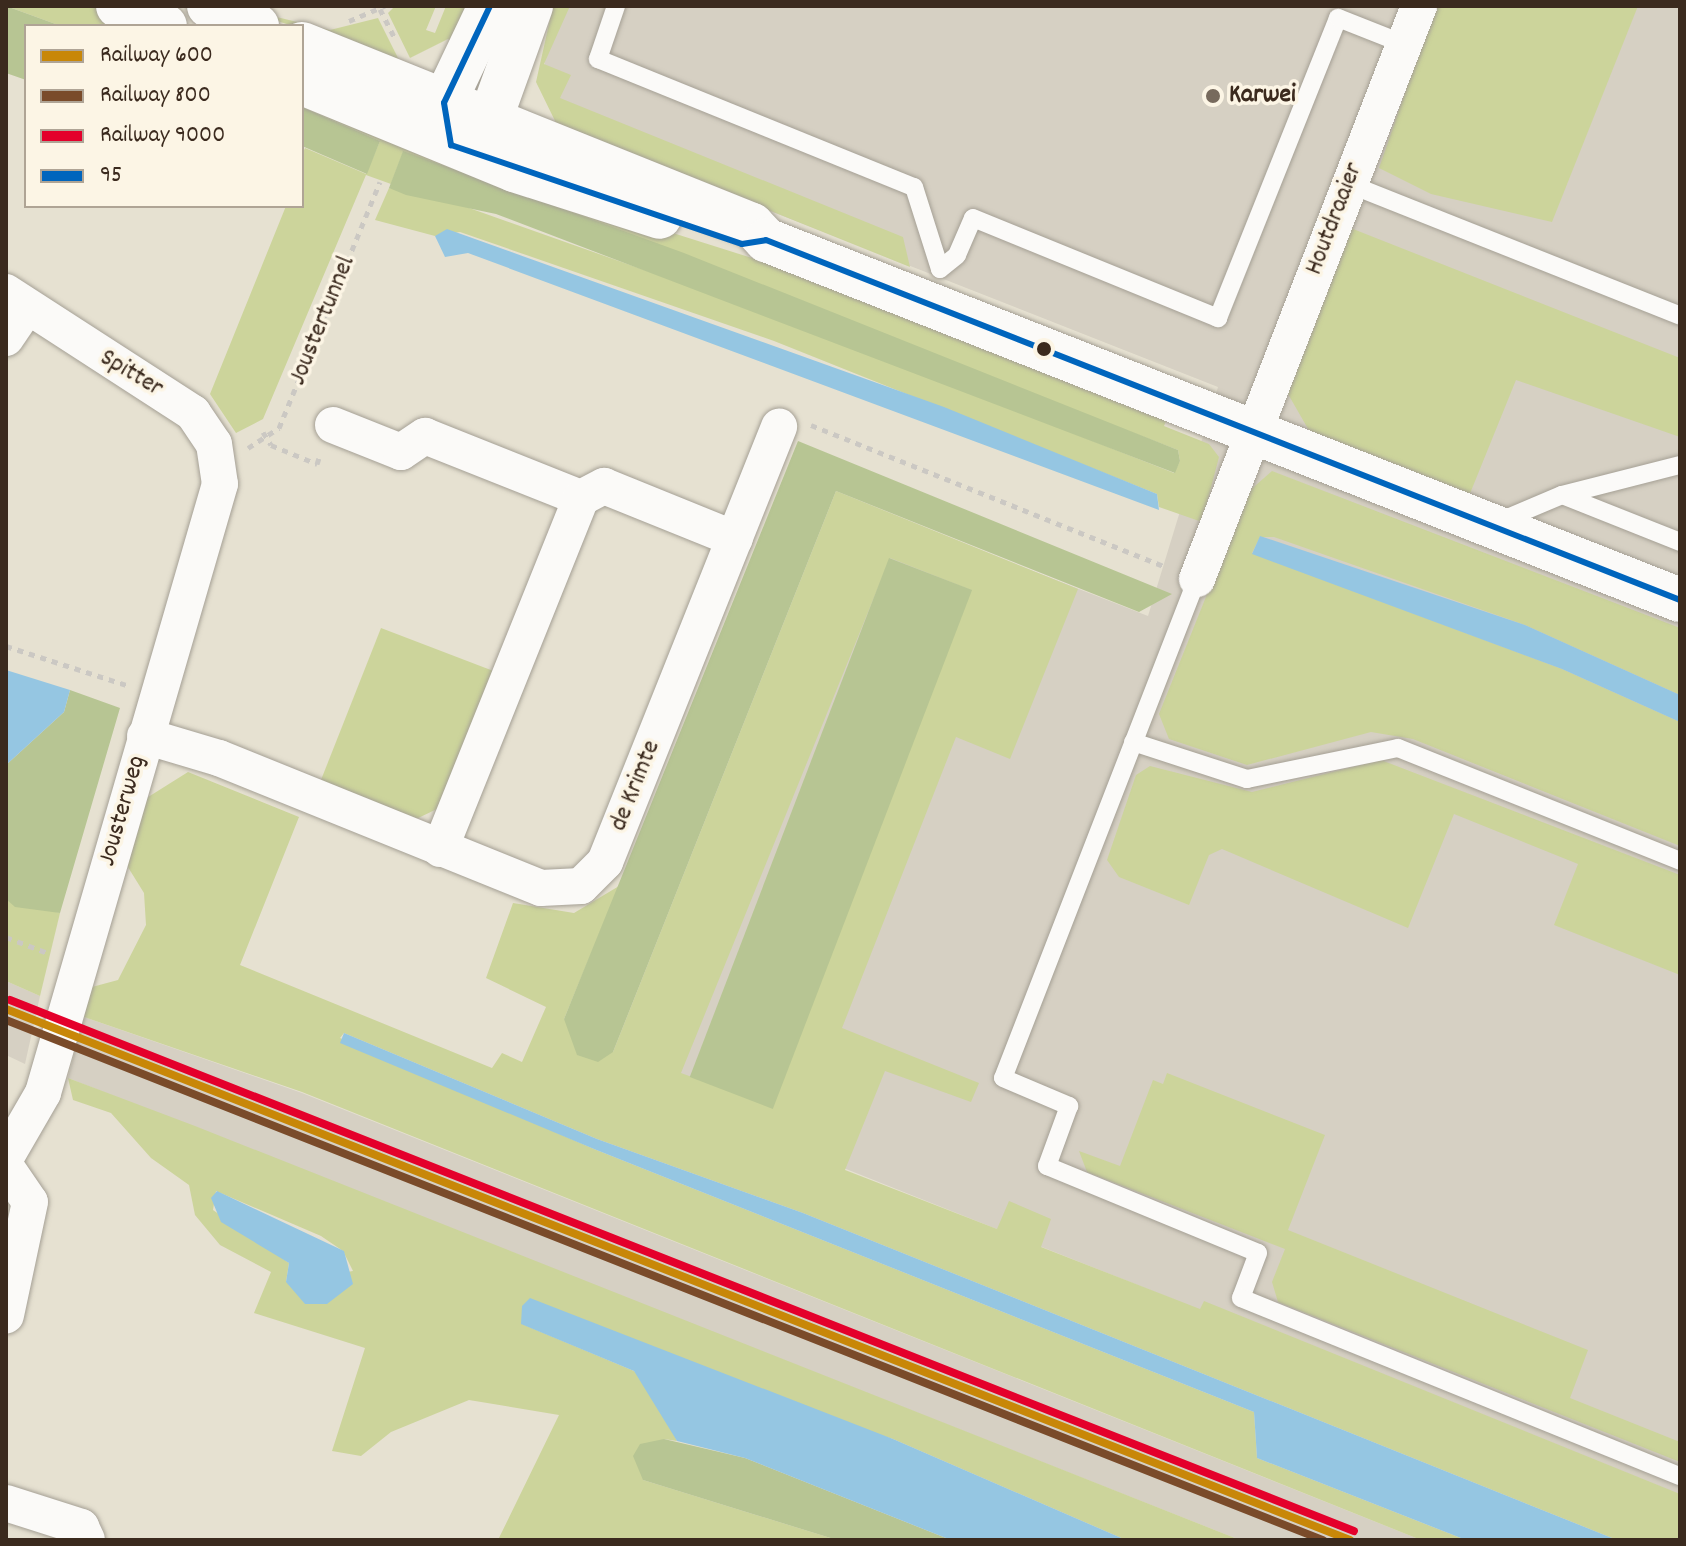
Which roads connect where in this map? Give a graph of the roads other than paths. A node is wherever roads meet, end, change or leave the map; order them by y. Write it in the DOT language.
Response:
graph roads {
  1 [pos="118,6"];
  2 [pos="209,6"];
  3 [pos="490,6"];
  4 [pos="531,6"];
  5 [pos="616,6"];
  6 [pos="1419,6"];
  7 [pos="160,24"];
  8 [pos="252,24"];
  9 [pos="1404,44"];
  10 [pos="304,45"];
  11 [pos="304,84"];
  12 [pos="490,120"];
  13 [pos="447,124"];
  14 [pos="1349,184"];
  15 [pos="766,240"];
  16 [pos="933,286"];
  17 [pos="17,299"];
  18 [pos="1680,316"];
  19 [pos="6,338"];
  20 [pos="779,427"];
  21 [pos="1252,431"];
  22 [pos="328,438"];
  23 [pos="234,452"];
  24 [pos="1680,465"];
  25 [pos="1562,495"];
  26 [pos="581,498"];
  27 [pos="1491,525"];
  28 [pos="735,539"];
  29 [pos="1680,542"];
  30 [pos="1197,579"];
  31 [pos="1680,600"];
  32 [pos="145,736"];
  33 [pos="1133,742"];
  34 [pos="440,849"];
  35 [pos="1680,861"];
  36 [pos="6,1157"];
  37 [pos="6,1167"];
  38 [pos="6,1315"];
  39 [pos="1680,1476"];
  40 [pos="6,1503"];
  41 [pos="87,1540"];
  1 -- 7 [label="main road"];
  2 -- 8 [label="main road"];
  3 -- 13 [label="main road"];
  4 -- 12 [label="main road"];
  5 -- 16 [label="lane"];
  6 -- 9 [label="street, Houtdraaier"];
  9 -- 14 [label="street, Houtdraaier"];
  9 -- 16 [label="lane"];
  10 -- 13 [label="main road"];
  11 -- 13 [label="main road"];
  12 -- 13 [label="main road"];
  12 -- 15 [label="main road"];
  13 -- 15 [label="main road"];
  14 -- 18 [label="lane"];
  14 -- 21 [label="street, Houtdraaier"];
  15 -- 16 [label="main road"];
  16 -- 21 [label="main road"];
  17 -- 19 [label="street, Spitter"];
  17 -- 23 [label="street, Spitter"];
  20 -- 28 [label="street, de Krimte"];
  21 -- 27 [label="main road"];
  21 -- 30 [label="street, Houtdraaier"];
  22 -- 26 [label="street"];
  23 -- 32 [label="street, Jousterweg"];
  24 -- 25 [label="lane"];
  25 -- 27 [label="lane"];
  25 -- 29 [label="lane"];
  26 -- 28 [label="street"];
  26 -- 34 [label="street"];
  27 -- 31 [label="main road"];
  28 -- 34 [label="street, de Krimte"];
  30 -- 33 [label="lane"];
  32 -- 34 [label="street, de Krimte"];
  32 -- 36 [label="street, Jousterweg"];
  33 -- 35 [label="lane"];
  33 -- 39 [label="lane"];
  37 -- 38 [label="street"];
  40 -- 41 [label="street"];
}
